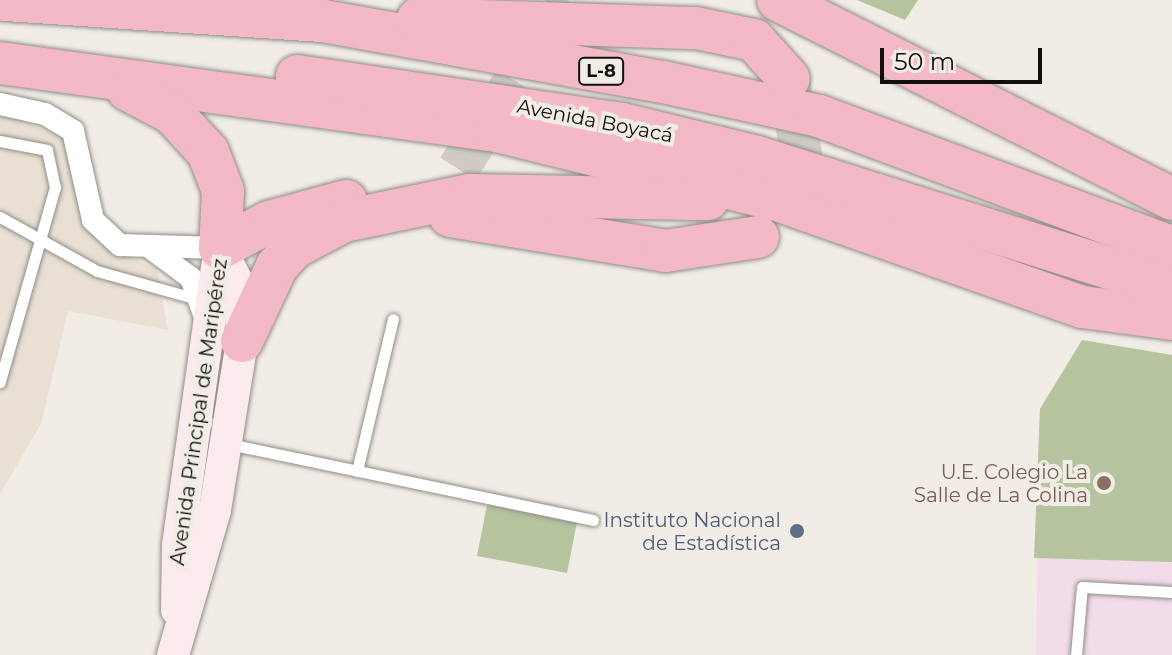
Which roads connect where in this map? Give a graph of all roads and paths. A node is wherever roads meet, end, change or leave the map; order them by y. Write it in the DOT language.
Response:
graph roads {
  1 [pos="6,0"];
  2 [pos="778,0"];
  3 [pos="323,21"];
  4 [pos="0,40"];
  5 [pos="0,63"];
  6 [pos="789,79"];
  7 [pos="109,80"];
  8 [pos="0,104"];
  9 [pos="0,141"];
  10 [pos="458,169"];
  11 [pos="967,169"];
  12 [pos="774,199"];
  13 [pos="1172,199"];
  14 [pos="907,204"];
  15 [pos="376,211"];
  16 [pos="1172,213"];
  17 [pos="0,217"];
  18 [pos="758,237"];
  19 [pos="45,238"];
  20 [pos="1172,247"];
  21 [pos="220,248"];
  22 [pos="152,249"];
  23 [pos="1172,288"];
  24 [pos="201,300"];
  25 [pos="1172,316"];
  26 [pos="393,319"];
  27 [pos="226,340"];
  28 [pos="0,382"];
  29 [pos="225,443"];
  30 [pos="357,471"];
  31 [pos="199,507"];
  32 [pos="593,520"];
  33 [pos="1172,592"];
  34 [pos="173,655"];
  35 [pos="1076,655"];
  1 -- 3 [label="highway, L-8"];
  2 -- 13 [label="highway"];
  3 -- 6 [label="highway"];
  3 -- 11 [label="highway, L-8"];
  4 -- 14 [label="highway, Avenida Boyacá"];
  5 -- 7 [label="highway"];
  7 -- 12 [label="highway"];
  7 -- 21 [label="highway"];
  8 -- 22 [label="street"];
  9 -- 19 [label="lane"];
  10 -- 21 [label="highway"];
  11 -- 16 [label="highway"];
  11 -- 20 [label="highway, L-8"];
  12 -- 15 [label="highway"];
  12 -- 25 [label="highway"];
  14 -- 23 [label="highway, Avenida Boyacá"];
  14 -- 25 [label="highway"];
  15 -- 18 [label="highway"];
  15 -- 27 [label="highway"];
  17 -- 19 [label="lane"];
  19 -- 24 [label="lane"];
  19 -- 28 [label="lane"];
  21 -- 22 [label="street"];
  21 -- 27 [label="street, Avenida Principal de Maripérez"];
  22 -- 24 [label="street"];
  24 -- 27 [label="street"];
  26 -- 30 [label="lane"];
  27 -- 29 [label="street, Avenida Principal de Maripérez"];
  27 -- 31 [label="street, Avenida Principal de Maripérez"];
  29 -- 30 [label="lane"];
  29 -- 31 [label="street, Avenida Principal de Maripérez"];
  30 -- 32 [label="lane"];
  31 -- 34 [label="street, Avenida Principal de Maripérez"];
  33 -- 35 [label="lane"];
}
